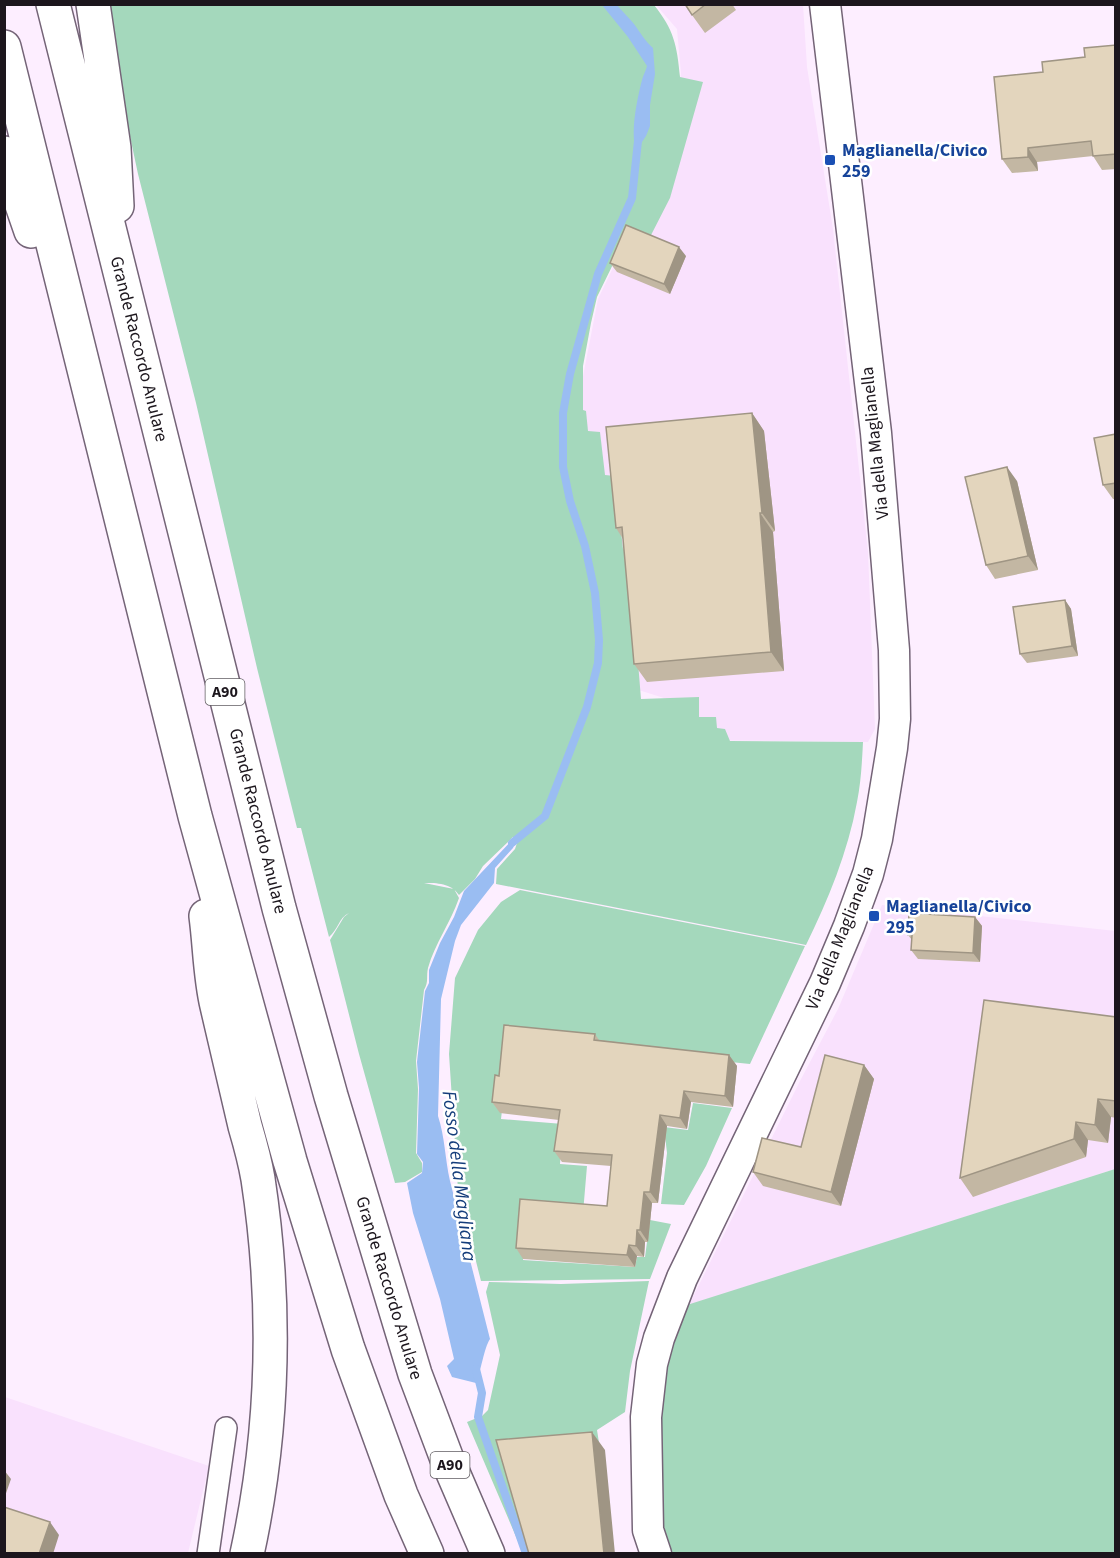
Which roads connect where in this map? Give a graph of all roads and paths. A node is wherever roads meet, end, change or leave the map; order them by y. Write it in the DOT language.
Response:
graph roads {
  1 [pos="53,4"];
  2 [pos="93,4"];
  3 [pos="825,4"];
  4 [pos="4,47"];
  5 [pos="4,153"];
  6 [pos="114,249"];
  7 [pos="67,301"];
  8 [pos="195,816"];
  9 [pos="226,1428"];
  10 [pos="651,1546"];
  11 [pos="208,1554"];
  12 [pos="247,1554"];
  13 [pos="427,1554"];
  14 [pos="489,1554"];
  1 -- 6 [label="highway, Grande Raccordo Anulare / A90"];
  2 -- 6 [label="highway"];
  3 -- 10 [label="main road, Via della Maglianella"];
  4 -- 7 [label="highway"];
  5 -- 7 [label="highway"];
  6 -- 14 [label="highway, Grande Raccordo Anulare / A90"];
  7 -- 8 [label="highway"];
  8 -- 12 [label="highway"];
  8 -- 13 [label="highway"];
  9 -- 11 [label="street"];
}
